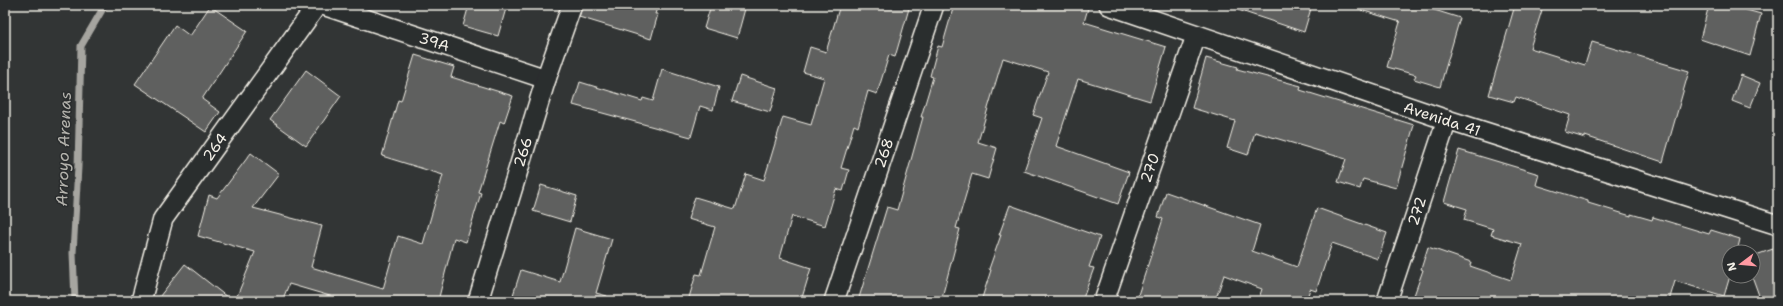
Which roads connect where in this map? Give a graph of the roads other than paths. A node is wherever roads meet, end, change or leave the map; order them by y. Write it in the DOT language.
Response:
graph roads {
  1 [pos="316,5"];
  2 [pos="323,5"];
  3 [pos="572,5"];
  4 [pos="934,5"];
  5 [pos="1109,5"];
  6 [pos="1196,36"];
  7 [pos="546,79"];
  8 [pos="1447,120"];
  9 [pos="1778,225"];
  10 [pos="141,301"];
  11 [pos="478,301"];
  12 [pos="834,301"];
  13 [pos="1104,301"];
  14 [pos="1387,301"];
  1 -- 10 [label="street, 264"];
  2 -- 7 [label="street, 39A"];
  3 -- 7 [label="street, 266"];
  4 -- 12 [label="street, 268"];
  5 -- 6 [label="street, Avenida 41"];
  6 -- 8 [label="street, Avenida 41"];
  6 -- 13 [label="street, 270"];
  7 -- 11 [label="street, 266"];
  8 -- 9 [label="street, Avenida 41"];
  8 -- 14 [label="street, 272"];
}
